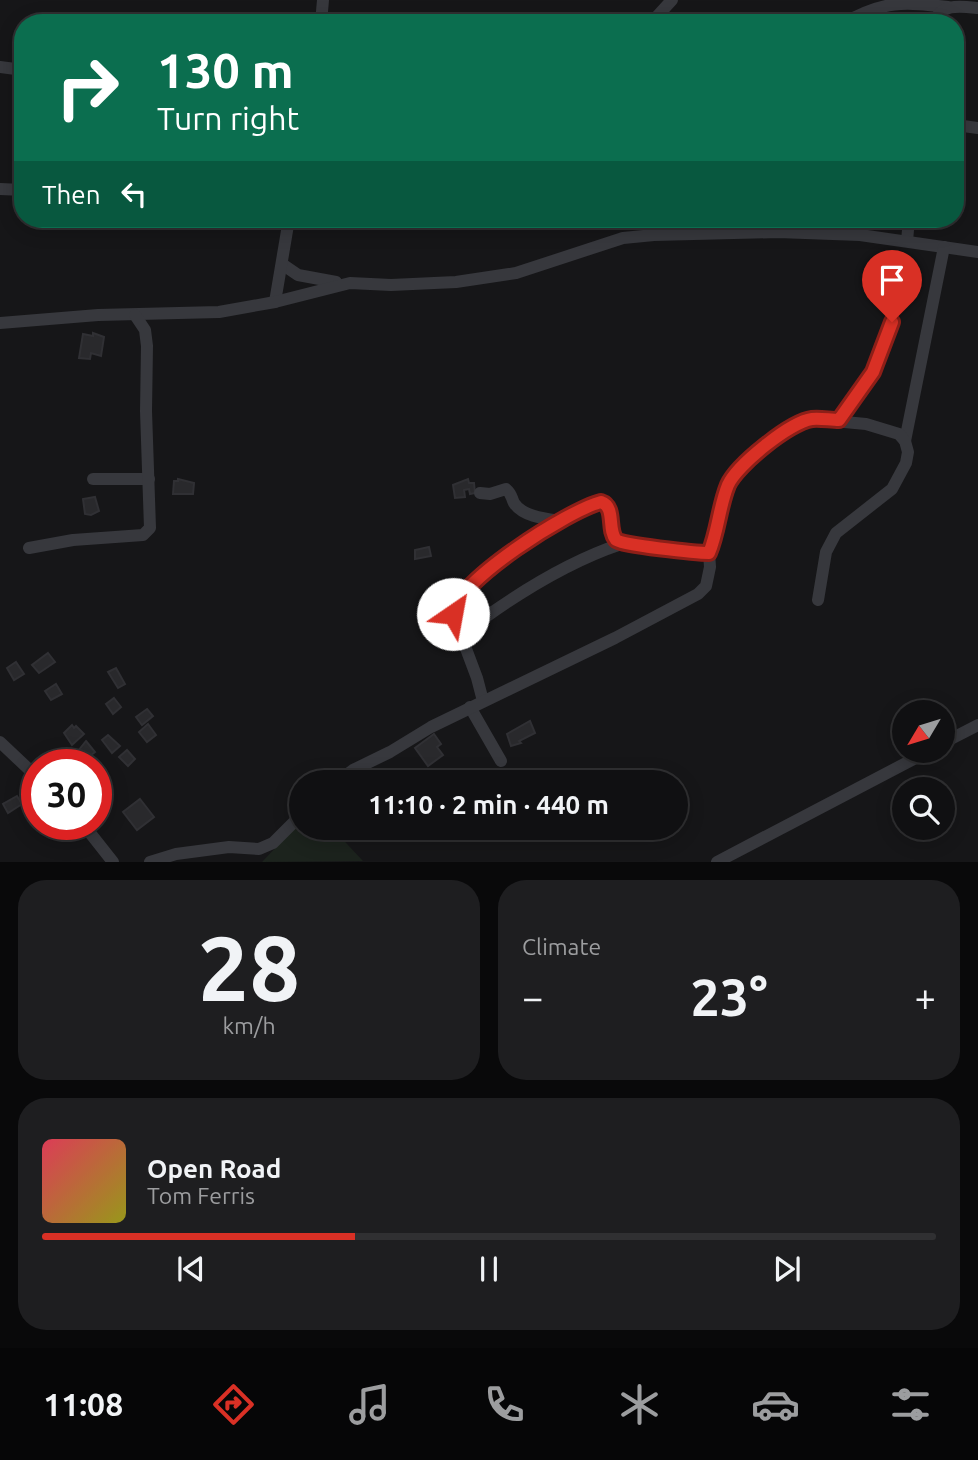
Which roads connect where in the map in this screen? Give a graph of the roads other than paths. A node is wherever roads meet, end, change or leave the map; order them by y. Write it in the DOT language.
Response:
graph roads {
  1 [pos="672,0"];
  2 [pos="900,1"];
  3 [pos="948,7"];
  4 [pos="978,9"];
  5 [pos="659,14"];
  6 [pos="860,14"];
  7 [pos="938,14"];
  8 [pos="288,228"];
  9 [pos="908,228"];
  10 [pos="907,242"];
  11 [pos="944,247"];
  12 [pos="978,252"];
  13 [pos="282,264"];
  14 [pos="350,283"];
  15 [pos="275,302"];
  16 [pos="135,315"];
  17 [pos="892,322"];
  18 [pos="0,323"];
  19 [pos="839,420"];
  20 [pos="905,441"];
  21 [pos="93,479"];
  22 [pos="149,479"];
  23 [pos="480,493"];
  24 [pos="561,521"];
  25 [pos="621,544"];
  26 [pos="29,548"];
  27 [pos="709,553"];
  28 [pos="818,600"];
  29 [pos="487,616"];
  30 [pos="483,701"];
  31 [pos="470,707"];
  32 [pos="978,725"];
  33 [pos="956,736"];
  34 [pos="0,742"];
  35 [pos="501,761"];
  36 [pos="21,762"];
  37 [pos="906,763"];
  38 [pos="353,770"];
  39 [pos="289,827"];
  40 [pos="96,840"];
  41 [pos="113,862"];
  42 [pos="150,862"];
  43 [pos="717,862"];
  1 -- 5 [label="street"];
  2 -- 3 [label="street"];
  2 -- 6 [label="street"];
  3 -- 4 [label="street"];
  3 -- 7 [label="street"];
  8 -- 13 [label="street"];
  9 -- 10 [label="street"];
  10 -- 11 [label="street"];
  10 -- 14 [label="street"];
  11 -- 12 [label="street"];
  11 -- 20 [label="street"];
  13 -- 14 [label="street"];
  13 -- 15 [label="street"];
  14 -- 15 [label="street"];
  15 -- 16 [label="street"];
  16 -- 18 [label="street"];
  16 -- 22 [label="street"];
  17 -- 19 [label="street"];
  19 -- 20 [label="street"];
  19 -- 27 [label="street"];
  20 -- 28 [label="street"];
  21 -- 22 [label="street"];
  22 -- 26 [label="street"];
  23 -- 24 [label="street"];
  24 -- 25 [label="street"];
  24 -- 30 [label="street"];
  25 -- 27 [label="street"];
  25 -- 29 [label="street"];
  27 -- 30 [label="street"];
  30 -- 31 [label="street"];
  31 -- 35 [label="street"];
  31 -- 38 [label="street"];
  32 -- 33 [label="street"];
  34 -- 36 [label="street"];
  37 -- 43 [label="street"];
  39 -- 42 [label="street"];
  40 -- 41 [label="street"];
}
